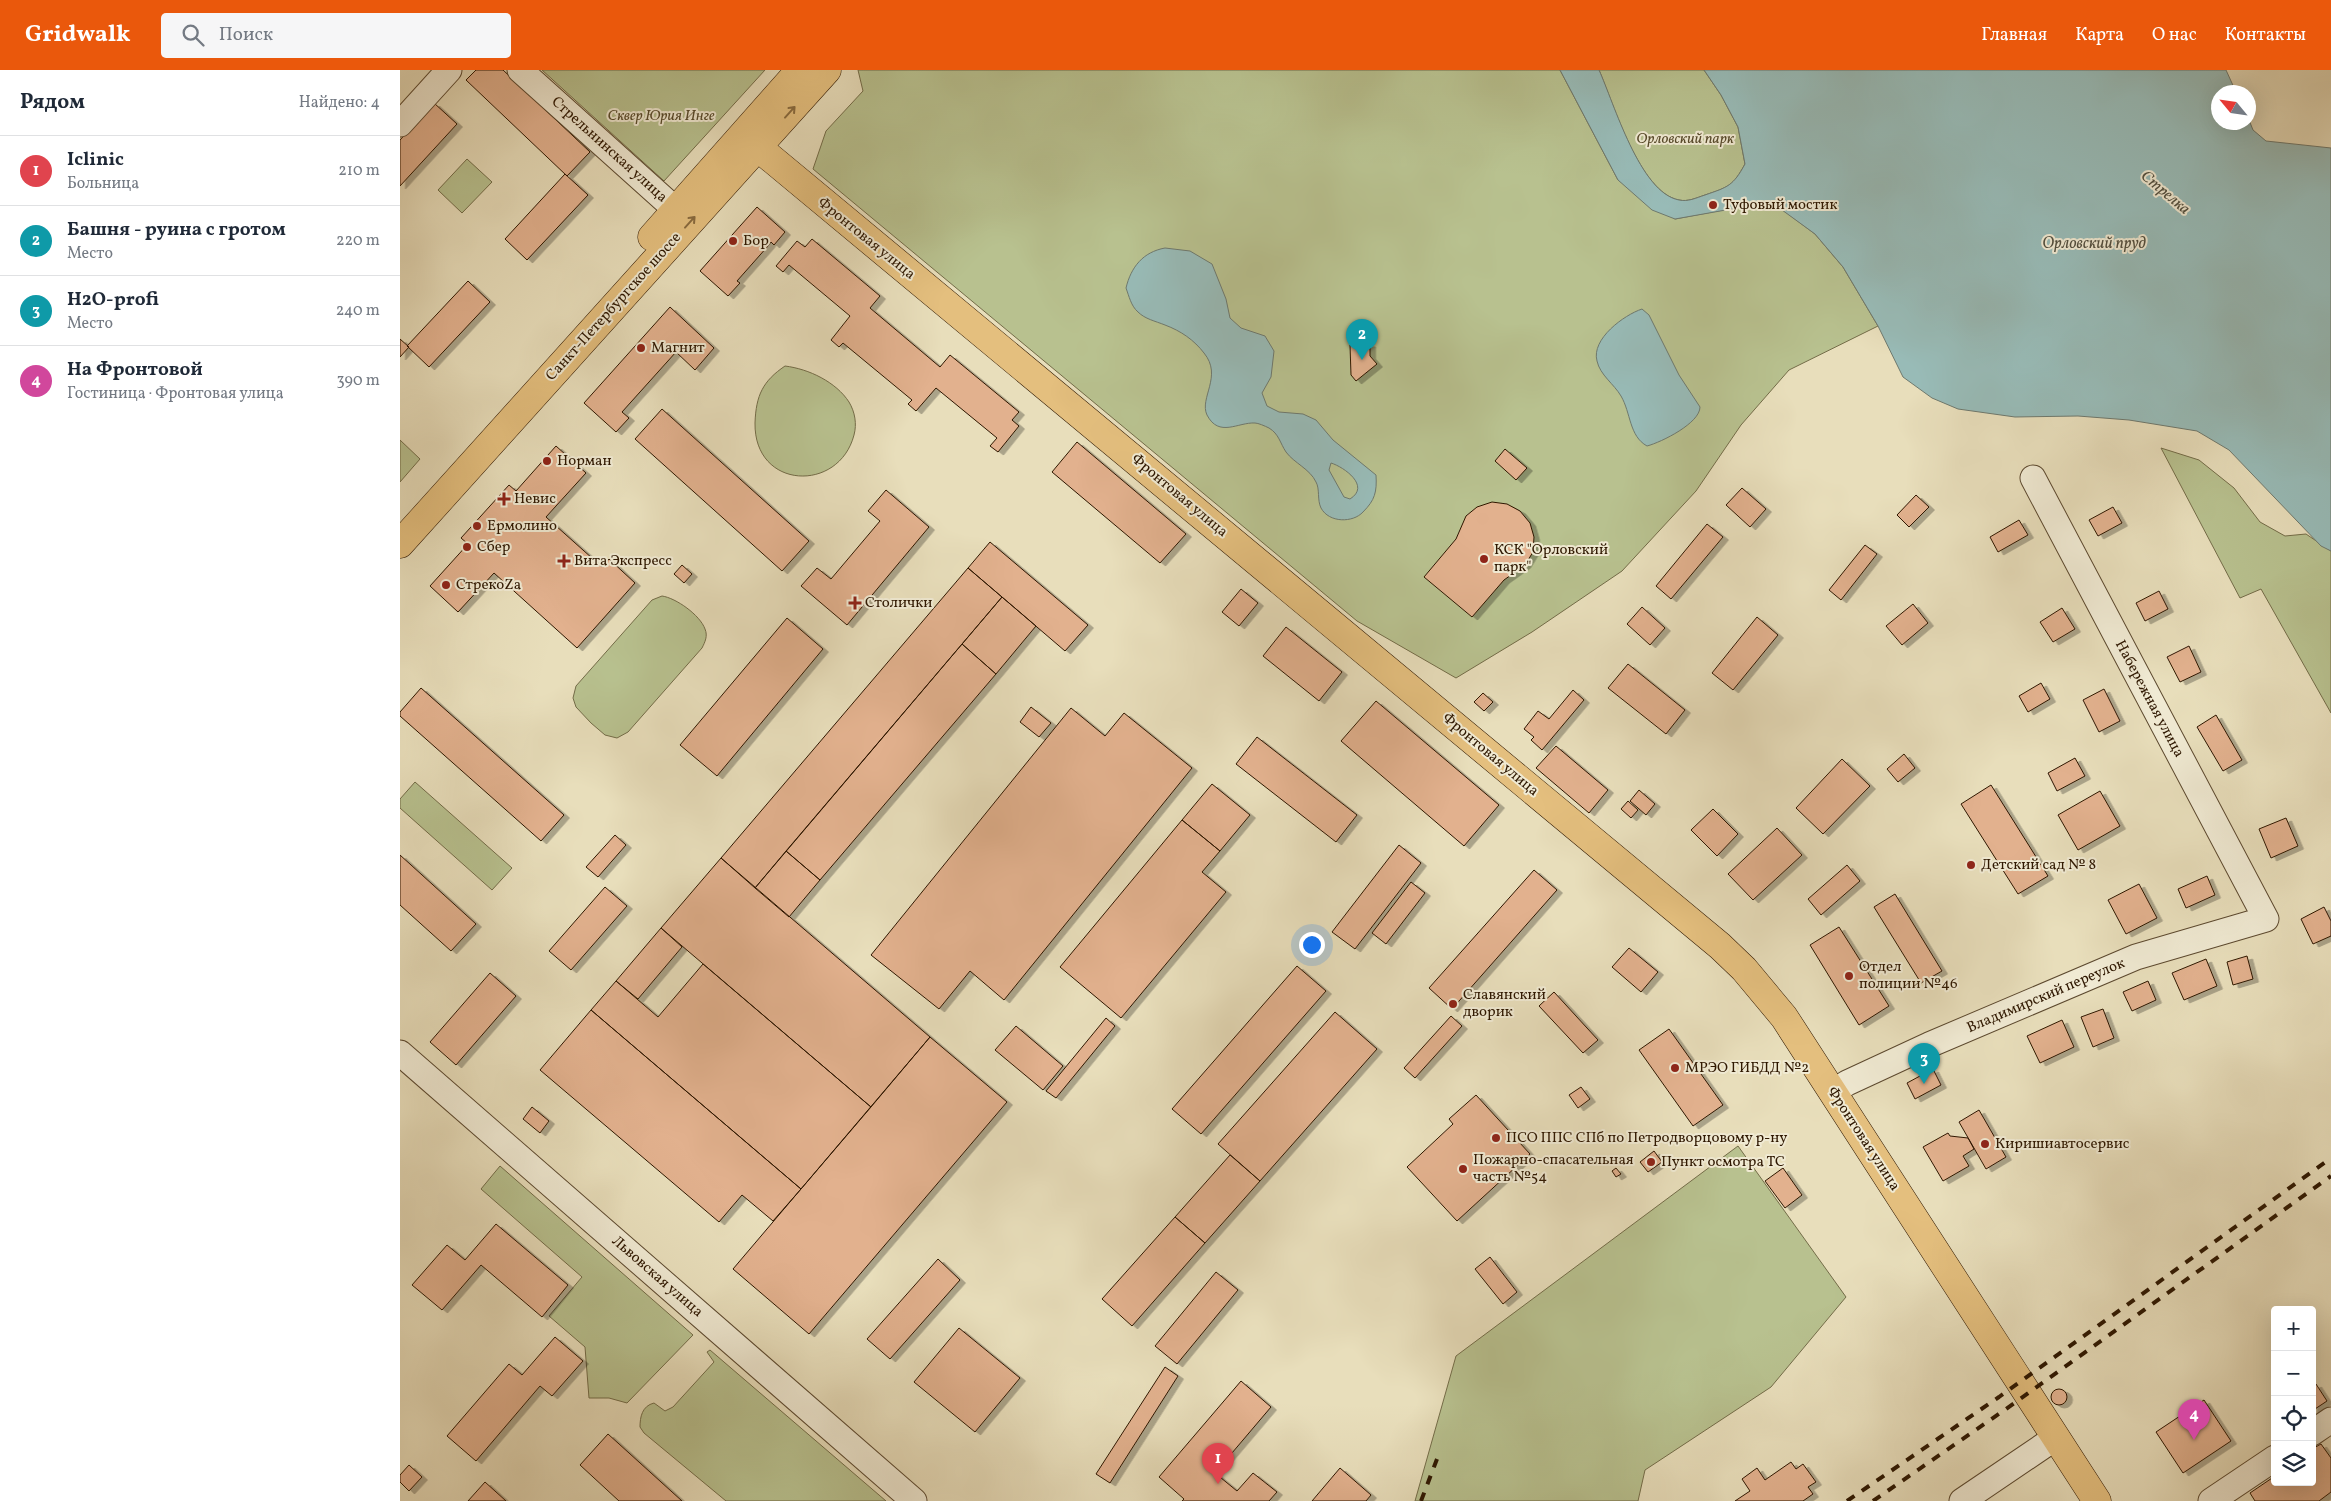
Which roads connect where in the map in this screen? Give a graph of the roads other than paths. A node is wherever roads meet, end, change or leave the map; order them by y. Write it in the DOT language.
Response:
graph roads {
  1 [pos="449,70"];
  2 [pos="520,70"];
  3 [pos="800,70"];
  4 [pos="827,70"];
  5 [pos="400,124"];
  6 [pos="750,141"];
  7 [pos="676,210"];
  8 [pos="2033,478"];
  9 [pos="400,519"];
  10 [pos="400,544"];
  11 [pos="2266,919"];
  12 [pos="400,1054"];
  13 [pos="1833,1092"];
  14 [pos="2331,1420"];
  15 [pos="2316,1430"];
  16 [pos="2055,1438"];
  17 [pos="2271,1461"];
  18 [pos="914,1501"];
  19 [pos="1962,1501"];
  20 [pos="2097,1501"];
  21 [pos="2211,1501"];
  1 -- 5 [label="street"];
  2 -- 7 [label="street, Стрельнинская улица"];
  3 -- 6 [label="main road, Санкт-Петербургское шоссе"];
  6 -- 4 [label="main road, Санкт-Петербургское шоссе, one-way"];
  6 -- 7 [label="main road, Санкт-Петербургское шоссе"];
  10 -- 6 [label="main road, Санкт-Петербургское шоссе, one-way"];
  6 -- 13 [label="main road, Фронтовая улица"];
  7 -- 9 [label="main road, Санкт-Петербургское шоссе"];
  8 -- 11 [label="street, Набережная улица"];
  11 -- 13 [label="street, Владимирский переулок"];
  12 -- 18 [label="street, Львовская улица"];
  13 -- 16 [label="main road, Фронтовая улица"];
  14 -- 15 [label="street"];
  16 -- 19 [label="street"];
  16 -- 20 [label="main road, Фронтовая улица"];
  17 -- 21 [label="street"];
}
